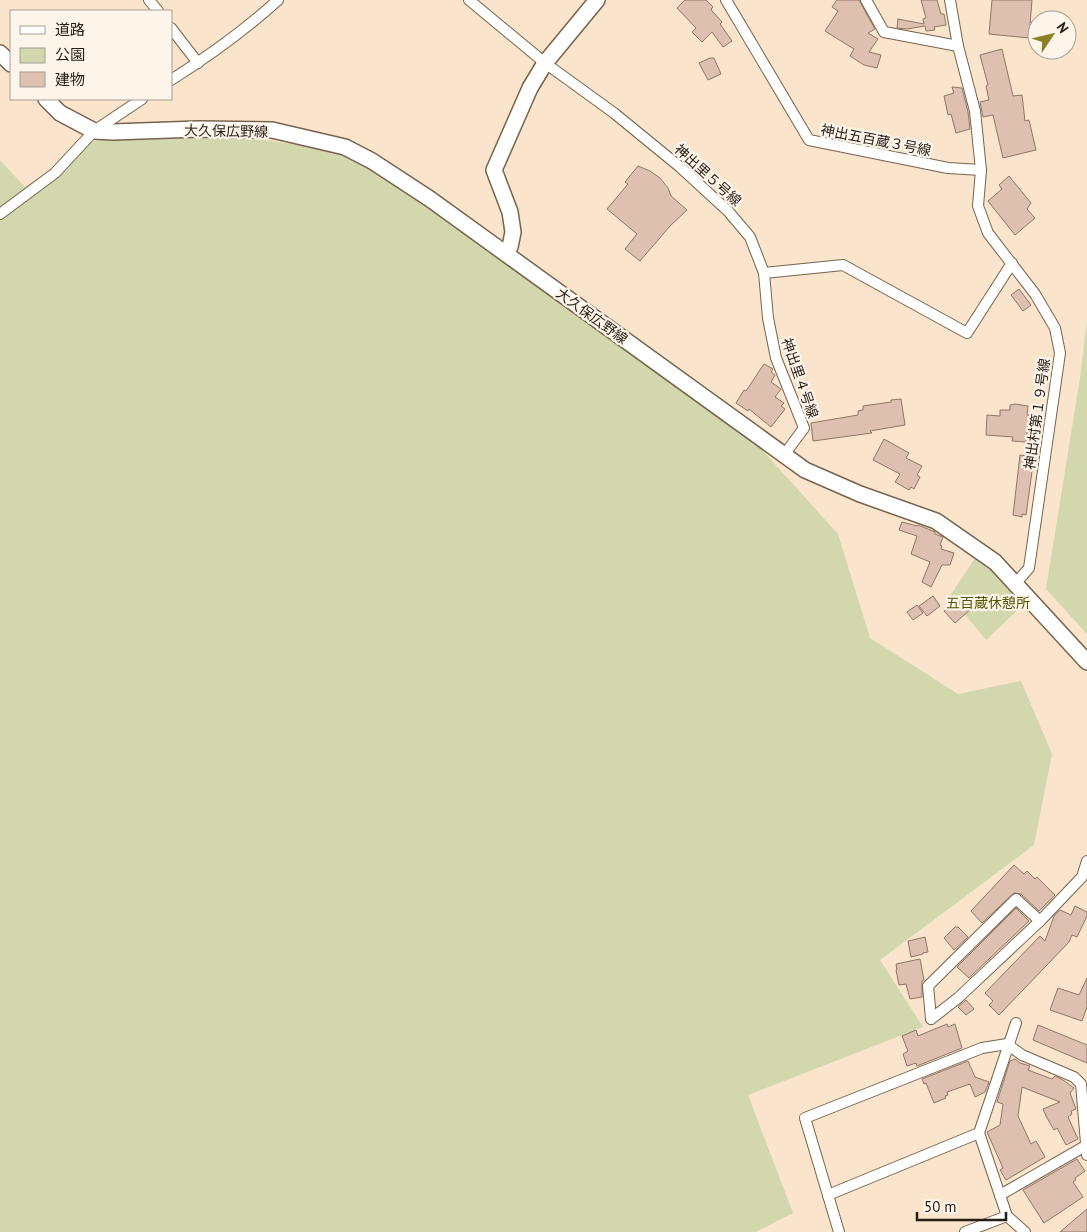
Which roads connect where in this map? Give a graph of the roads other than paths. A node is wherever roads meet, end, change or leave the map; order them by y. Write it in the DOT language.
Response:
graph roads {
  1 [pos="149,0"];
  2 [pos="278,0"];
  3 [pos="469,0"];
  4 [pos="597,0"];
  5 [pos="726,0"];
  6 [pos="866,0"];
  7 [pos="950,0"];
  8 [pos="157,10"];
  9 [pos="172,29"];
  10 [pos="958,46"];
  11 [pos="0,53"];
  12 [pos="10,63"];
  13 [pos="198,63"];
  14 [pos="545,63"];
  15 [pos="172,79"];
  16 [pos="47,100"];
  17 [pos="140,100"];
  18 [pos="94,131"];
  19 [pos="981,170"];
  20 [pos="0,214"];
  21 [pos="510,252"];
  22 [pos="1012,263"];
  23 [pos="764,273"];
  24 [pos="784,455"];
  25 [pos="1015,584"];
  26 [pos="1087,662"];
  27 [pos="1087,861"];
  28 [pos="1040,921"];
  29 [pos="1016,1023"];
  30 [pos="1008,1044"];
  31 [pos="979,1133"];
  32 [pos="1086,1145"];
  33 [pos="1087,1155"];
  34 [pos="828,1195"];
  35 [pos="1000,1195"];
  36 [pos="1007,1216"];
  37 [pos="839,1232"];
  38 [pos="965,1232"];
  39 [pos="1026,1232"];
  1 -- 8 [label="street"];
  2 -- 13 [label="street"];
  3 -- 14 [label="street, 神出里５号線"];
  4 -- 14 [label="street"];
  5 -- 19 [label="street, 神出五百蔵３号線"];
  6 -- 10 [label="street"];
  7 -- 10 [label="street, 神出村第１９号線"];
  9 -- 13 [label="street"];
  10 -- 19 [label="street, 神出村第１９号線"];
  11 -- 12 [label="street"];
  13 -- 15 [label="street"];
  14 -- 21 [label="street"];
  14 -- 23 [label="street, 神出里５号線"];
  16 -- 18 [label="street, 大久保広野線"];
  17 -- 18 [label="street"];
  18 -- 20 [label="street"];
  18 -- 21 [label="street, 大久保広野線"];
  19 -- 22 [label="street, 神出村第１９号線"];
  21 -- 24 [label="street, 大久保広野線"];
  22 -- 23 [label="street"];
  22 -- 25 [label="street, 神出村第１９号線"];
  23 -- 24 [label="street, 神出里４号線"];
  24 -- 25 [label="street, 大久保広野線"];
  25 -- 26 [label="street, 大久保広野線"];
  27 -- 28 [label="street"];
  28 -- 28 [label="street"];
  29 -- 30 [label="street"];
  30 -- 31 [label="street"];
  30 -- 32 [label="street"];
  30 -- 34 [label="street"];
  31 -- 34 [label="street"];
  31 -- 35 [label="street"];
  32 -- 33 [label="street"];
  32 -- 35 [label="street"];
  34 -- 37 [label="street"];
  35 -- 36 [label="street"];
  36 -- 38 [label="street"];
  36 -- 39 [label="street"];
}
